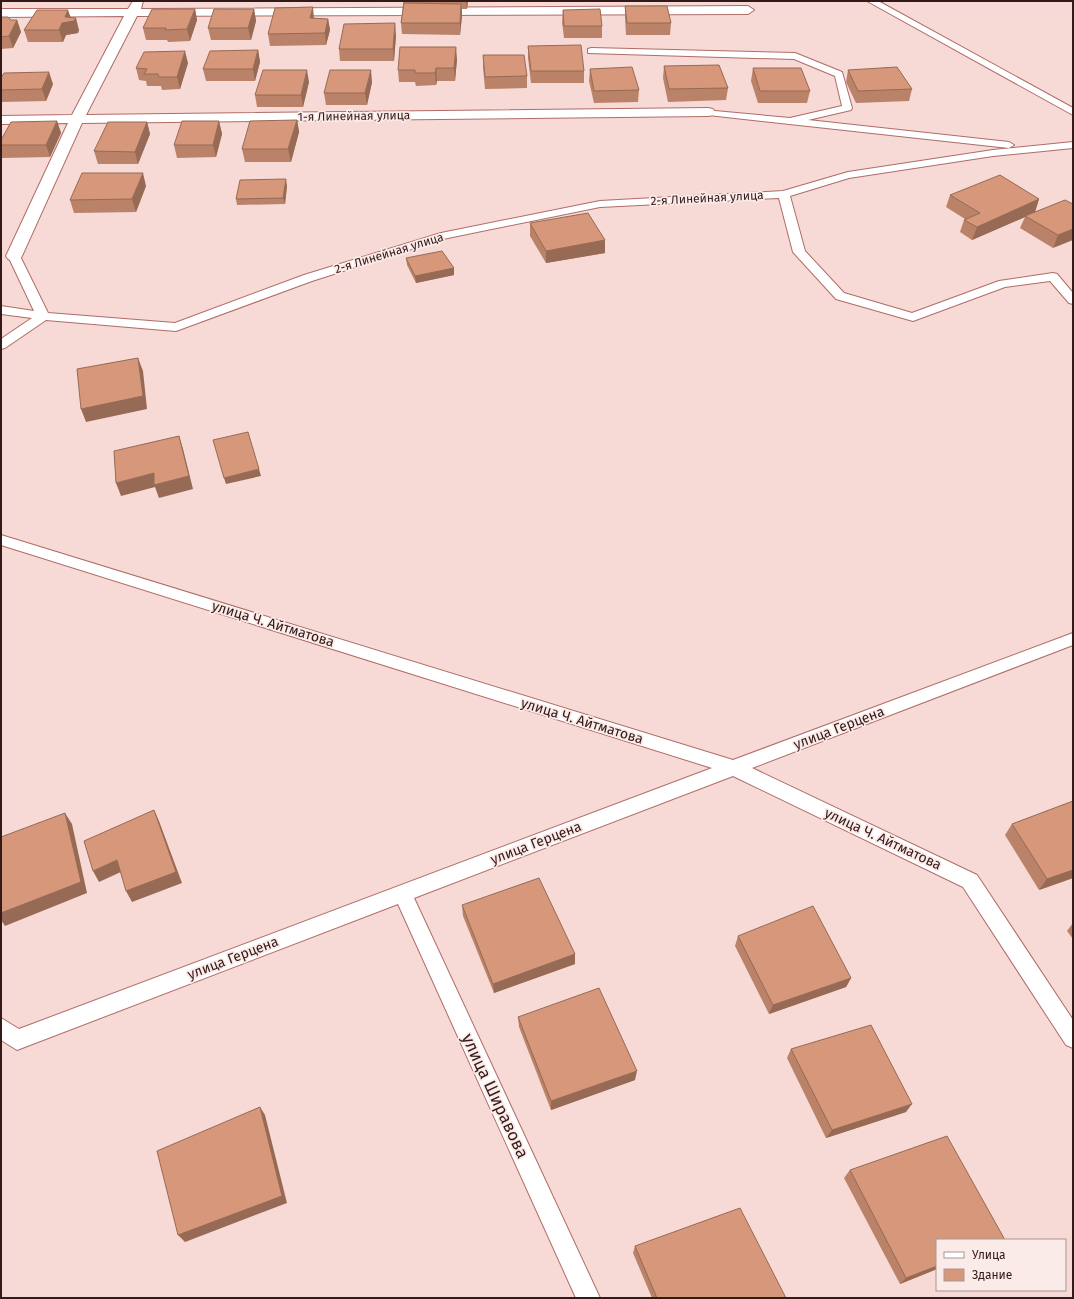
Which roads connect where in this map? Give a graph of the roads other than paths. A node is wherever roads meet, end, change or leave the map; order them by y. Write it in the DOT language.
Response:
graph roads {
  1 [pos="871,1"];
  2 [pos="136,7"];
  3 [pos="748,10"];
  4 [pos="1,13"];
  5 [pos="591,51"];
  6 [pos="708,112"];
  7 [pos="1073,112"];
  8 [pos="77,119"];
  9 [pos="1,120"];
  10 [pos="790,121"];
  11 [pos="1073,145"];
  12 [pos="1039,148"];
  13 [pos="784,194"];
  14 [pos="14,256"];
  15 [pos="1073,300"];
  16 [pos="1,310"];
  17 [pos="44,316"];
  18 [pos="1,345"];
  19 [pos="1,540"];
  20 [pos="1073,639"];
  21 [pos="734,768"];
  22 [pos="402,894"];
  23 [pos="1,1028"];
  24 [pos="1073,1038"];
  25 [pos="588,1298"];
  1 -- 7 [label="lane"];
  2 -- 3 [label="street"];
  2 -- 4 [label="street"];
  2 -- 8 [label="street"];
  5 -- 10 [label="lane"];
  6 -- 8 [label="street, 1-я Линейная улица"];
  6 -- 10 [label="lane"];
  8 -- 9 [label="street, 1-я Линейная улица"];
  8 -- 14 [label="street"];
  10 -- 12 [label="lane"];
  11 -- 12 [label="lane"];
  12 -- 13 [label="lane, 2-я Линейная улица"];
  13 -- 15 [label="lane"];
  13 -- 17 [label="lane, 2-я Линейная улица"];
  14 -- 17 [label="lane"];
  16 -- 17 [label="lane, 2-я Линейная улица"];
  17 -- 18 [label="lane"];
  19 -- 21 [label="lane, улица Ч. Айтматова"];
  20 -- 21 [label="lane, улица Герцена"];
  21 -- 22 [label="lane, улица Герцена"];
  21 -- 24 [label="lane, улица Ч. Айтматова"];
  22 -- 23 [label="lane, улица Герцена"];
  22 -- 25 [label="lane, улица Ширавова"];
}
